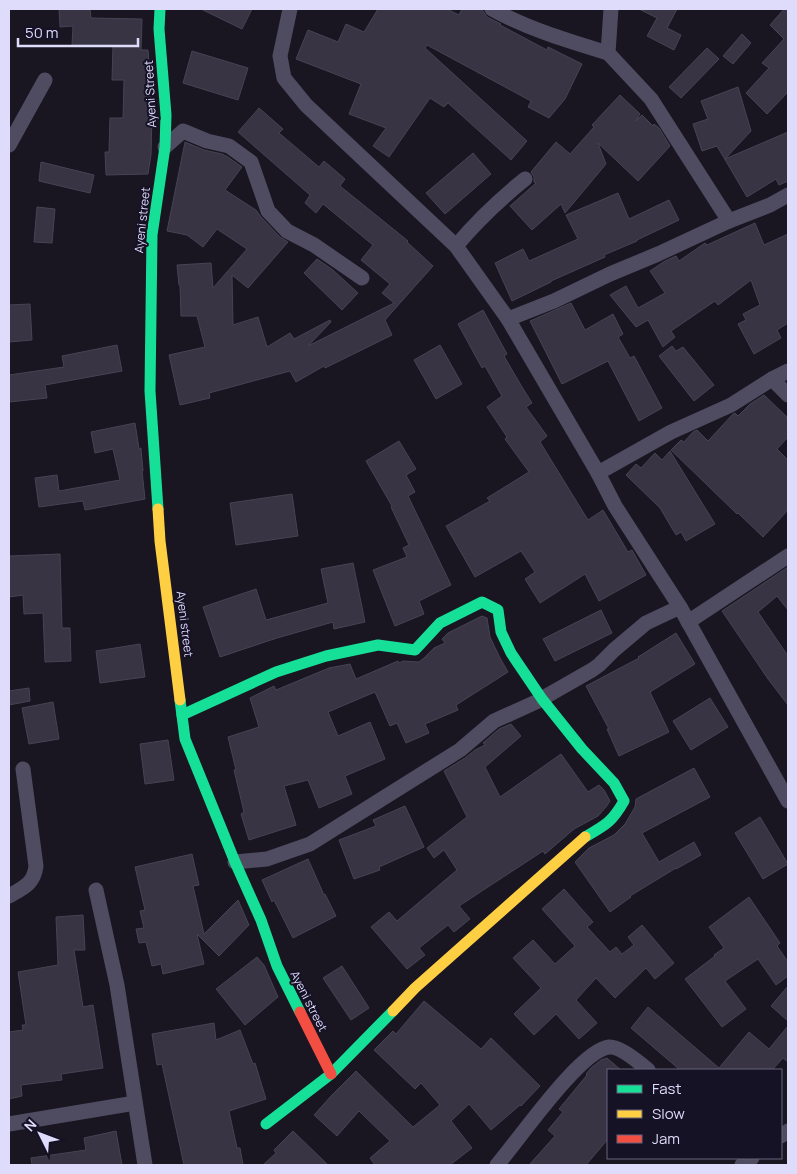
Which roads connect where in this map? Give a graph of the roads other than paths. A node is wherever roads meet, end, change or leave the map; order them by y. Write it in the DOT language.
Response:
graph roads {
  1 [pos="160,9"];
  2 [pos="290,9"];
  3 [pos="492,9"];
  4 [pos="611,9"];
  5 [pos="608,53"];
  6 [pos="45,80"];
  7 [pos="9,145"];
  8 [pos="165,147"];
  9 [pos="524,179"];
  10 [pos="788,195"];
  11 [pos="729,221"];
  12 [pos="456,246"];
  13 [pos="362,278"];
  14 [pos="508,319"];
  15 [pos="788,371"];
  16 [pos="772,379"];
  17 [pos="788,395"];
  18 [pos="598,473"];
  19 [pos="788,556"];
  20 [pos="680,607"];
  21 [pos="688,622"];
  22 [pos="542,699"];
  23 [pos="182,715"];
  24 [pos="23,769"];
  25 [pos="788,801"];
  26 [pos="235,862"];
  27 [pos="96,890"];
  28 [pos="9,896"];
  29 [pos="647,1069"];
  30 [pos="331,1074"];
  31 [pos="135,1103"];
  32 [pos="9,1124"];
  33 [pos="266,1124"];
  34 [pos="145,1165"];
  35 [pos="497,1165"];
  1 -- 8 [label="street, Ayeni Street"];
  2 -- 12 [label="street"];
  3 -- 5 [label="street"];
  4 -- 5 [label="street"];
  5 -- 11 [label="street"];
  6 -- 7 [label="street"];
  8 -- 13 [label="street"];
  8 -- 23 [label="street, Ayeni street"];
  9 -- 12 [label="street"];
  10 -- 11 [label="street"];
  11 -- 14 [label="street"];
  12 -- 14 [label="street"];
  14 -- 18 [label="street"];
  15 -- 16 [label="street"];
  16 -- 17 [label="street"];
  16 -- 18 [label="street"];
  18 -- 20 [label="street"];
  19 -- 21 [label="street"];
  20 -- 21 [label="street"];
  20 -- 22 [label="street"];
  21 -- 25 [label="street"];
  22 -- 23 [label="street"];
  22 -- 26 [label="street"];
  22 -- 30 [label="street"];
  23 -- 26 [label="street, Ayeni street"];
  24 -- 28 [label="street"];
  26 -- 30 [label="street, Ayeni street"];
  27 -- 31 [label="street"];
  29 -- 35 [label="street"];
  30 -- 33 [label="street"];
  31 -- 32 [label="street"];
  31 -- 34 [label="street"];
}
